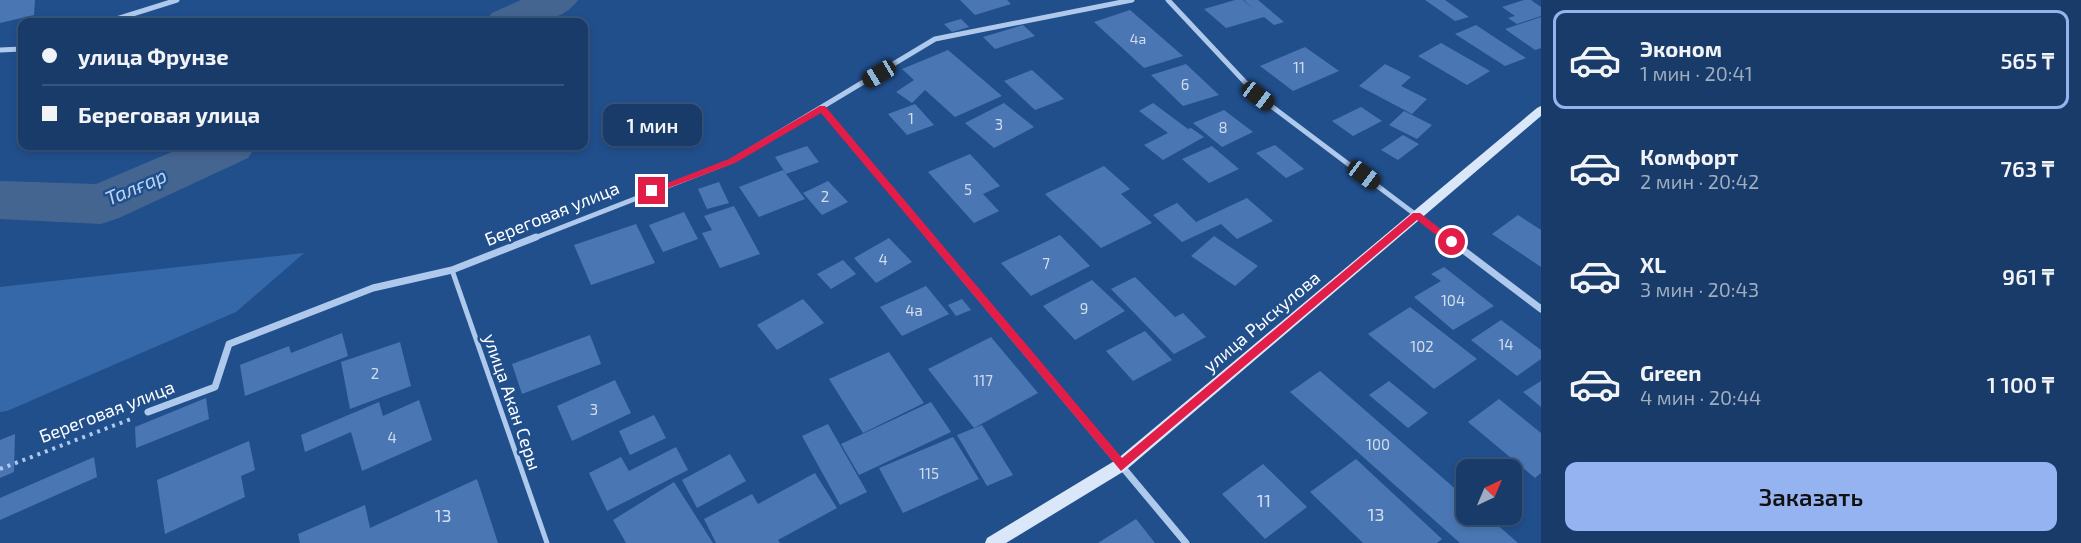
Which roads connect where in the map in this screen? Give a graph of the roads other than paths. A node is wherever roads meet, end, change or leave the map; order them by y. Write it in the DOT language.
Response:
graph roads {
  1 [pos="177,0"];
  2 [pos="1132,0"];
  3 [pos="1168,0"];
  4 [pos="120,18"];
  5 [pos="18,49"];
  6 [pos="0,51"];
  7 [pos="822,108"];
  8 [pos="1541,110"];
  9 [pos="1417,215"];
  10 [pos="452,270"];
  11 [pos="1541,309"];
  12 [pos="148,412"];
  13 [pos="1121,465"];
  14 [pos="547,543"];
  15 [pos="992,543"];
  16 [pos="1186,543"];
  1 -- 4 [label="street"];
  2 -- 7 [label="street, Береговая улица"];
  3 -- 9 [label="street"];
  5 -- 6 [label="street"];
  7 -- 10 [label="street, Береговая улица"];
  7 -- 13 [label="street"];
  8 -- 9 [label="main road, улица Рыскулова"];
  9 -- 11 [label="street"];
  9 -- 13 [label="main road, улица Рыскулова"];
  10 -- 12 [label="street, Береговая улица"];
  10 -- 14 [label="lane, улица Акан Серы"];
  13 -- 15 [label="main road, улица Рыскулова"];
  13 -- 16 [label="street"];
}
